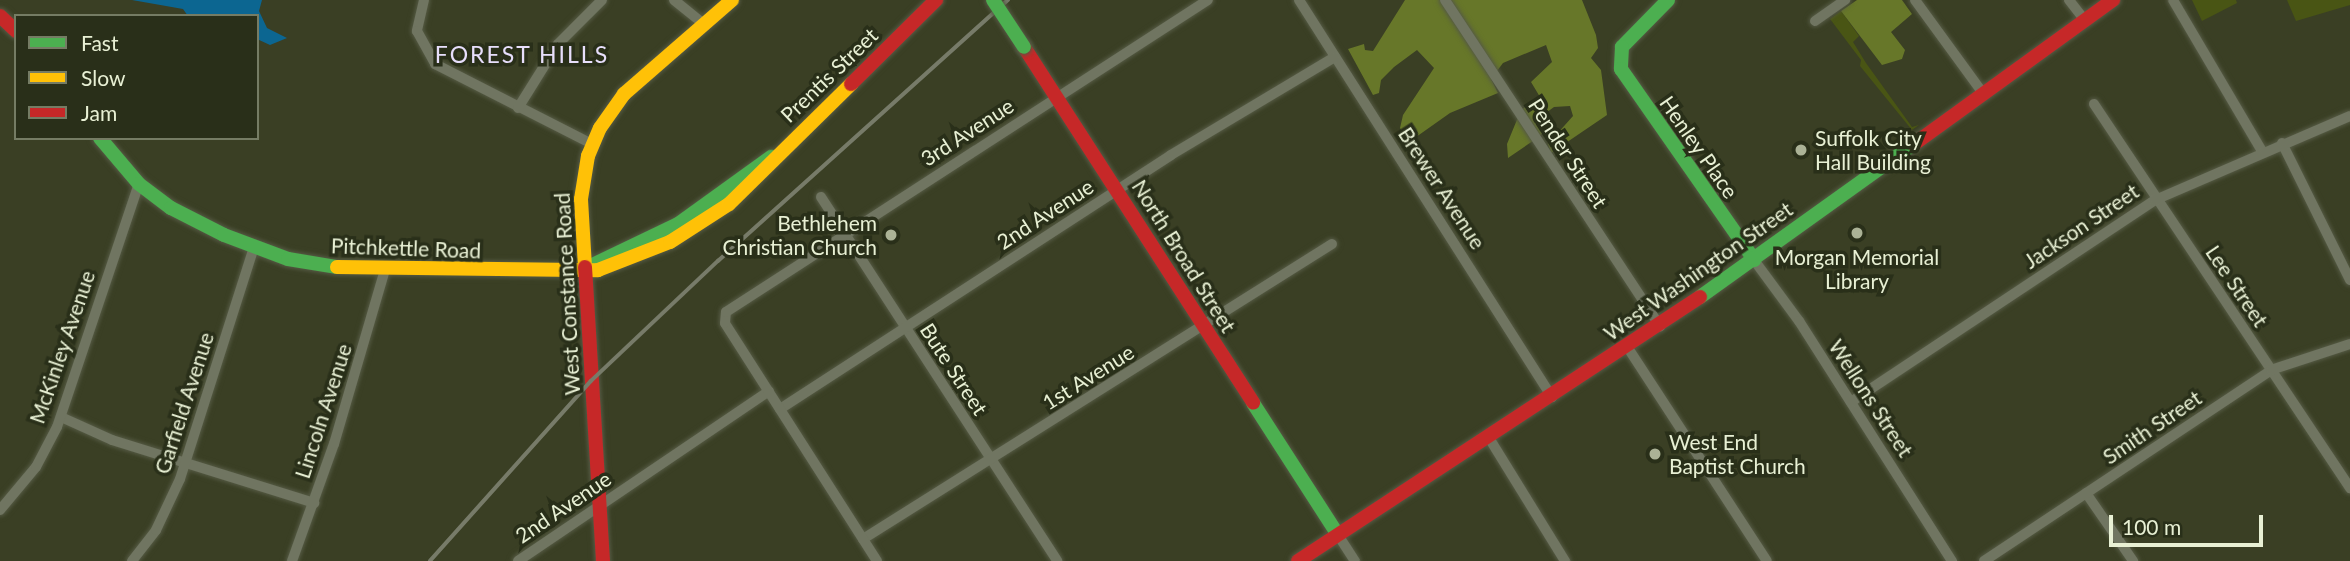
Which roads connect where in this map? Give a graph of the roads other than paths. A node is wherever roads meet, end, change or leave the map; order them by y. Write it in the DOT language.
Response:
graph roads {
  1 [pos="424,0"];
  2 [pos="602,0"];
  3 [pos="674,0"];
  4 [pos="732,0"];
  5 [pos="936,0"];
  6 [pos="993,0"];
  7 [pos="1208,0"];
  8 [pos="1299,0"];
  9 [pos="1445,0"];
  10 [pos="1668,0"];
  11 [pos="1845,0"];
  12 [pos="1915,0"];
  13 [pos="2069,0"];
  14 [pos="2113,0"];
  15 [pos="2173,0"];
  16 [pos="0,16"];
  17 [pos="2084,19"];
  18 [pos="1815,21"];
  19 [pos="704,24"];
  20 [pos="14,29"];
  21 [pos="1335,57"];
  22 [pos="1982,92"];
  23 [pos="1057,97"];
  24 [pos="2094,104"];
  25 [pos="518,108"];
  26 [pos="2350,116"];
  27 [pos="102,140"];
  28 [pos="2282,143"];
  29 [pos="592,144"];
  30 [pos="2262,151"];
  31 [pos="139,184"];
  32 [pos="1118,190"];
  33 [pos="821,197"];
  34 [pos="2155,200"];
  35 [pos="844,234"];
  36 [pos="1332,244"];
  37 [pos="254,247"];
  38 [pos="1754,260"];
  39 [pos="584,269"];
  40 [pos="385,270"];
  41 [pos="2350,280"];
  42 [pos="1204,326"];
  43 [pos="1660,326"];
  44 [pos="905,328"];
  45 [pos="2350,344"];
  46 [pos="1628,348"];
  47 [pos="2271,370"];
  48 [pos="769,391"];
  49 [pos="1552,397"];
  50 [pos="1851,402"];
  51 [pos="780,409"];
  52 [pos="61,417"];
  53 [pos="1489,438"];
  54 [pos="991,460"];
  55 [pos="186,463"];
  56 [pos="2350,488"];
  57 [pos="2086,493"];
  58 [pos="314,503"];
  59 [pos="600,506"];
  60 [pos="0,510"];
  61 [pos="1338,535"];
  62 [pos="863,539"];
  63 [pos="132,561"];
  64 [pos="292,561"];
  65 [pos="518,561"];
  66 [pos="603,561"];
  67 [pos="877,561"];
  68 [pos="1057,561"];
  69 [pos="1298,561"];
  70 [pos="1355,561"];
  71 [pos="1565,561"];
  72 [pos="1766,561"];
  73 [pos="1952,561"];
  74 [pos="1984,561"];
  75 [pos="2133,561"];
  1 -- 25 [label="street"];
  2 -- 25 [label="street"];
  3 -- 19 [label="street"];
  4 -- 19 [label="main road, West Constance Road"];
  5 -- 39 [label="main road, Prentis Street"];
  6 -- 23 [label="main road, North Broad Street, bridge"];
  7 -- 23 [label="street, 3rd Avenue"];
  8 -- 21 [label="street, Brewer Avenue"];
  9 -- 43 [label="street, Pender Street"];
  10 -- 38 [label="main road, Henley Place"];
  11 -- 18 [label="street"];
  12 -- 22 [label="street"];
  13 -- 17 [label="street"];
  14 -- 17 [label="main road, West Washington Street"];
  15 -- 30 [label="street"];
  16 -- 20 [label="main road"];
  17 -- 22 [label="main road, West Washington Street"];
  19 -- 29 [label="main road, West Constance Road"];
  21 -- 32 [label="street, 2nd Avenue"];
  21 -- 49 [label="street, Brewer Avenue"];
  22 -- 38 [label="main road, West Washington Street"];
  23 -- 32 [label="main road, North Broad Street"];
  23 -- 35 [label="street, 3rd Avenue"];
  24 -- 34 [label="street, Lee Street"];
  25 -- 29 [label="street"];
  26 -- 28 [label="street, Jackson Street"];
  27 -- 31 [label="main road, Pitchkettle Road"];
  28 -- 30 [label="street, Jackson Street"];
  28 -- 41 [label="street"];
  29 -- 39 [label="main road, West Constance Road"];
  30 -- 34 [label="street, Jackson Street"];
  31 -- 37 [label="main road, Pitchkettle Road"];
  31 -- 52 [label="street, McKinley Avenue"];
  32 -- 42 [label="main road, North Broad Street"];
  32 -- 44 [label="street, 2nd Avenue"];
  33 -- 35 [label="street, Bute Street"];
  34 -- 47 [label="street, Lee Street"];
  34 -- 50 [label="street, Jackson Street"];
  35 -- 44 [label="street, Bute Street"];
  35 -- 48 [label="street, 3rd Avenue"];
  36 -- 42 [label="street, 1st Avenue"];
  37 -- 40 [label="main road, Pitchkettle Road"];
  37 -- 55 [label="street, Garfield Avenue"];
  38 -- 43 [label="main road, West Washington Street"];
  38 -- 50 [label="street, Wellons Street"];
  39 -- 40 [label="main road, Pitchkettle Road"];
  39 -- 59 [label="main road, West Constance Road"];
  40 -- 58 [label="street, Lincoln Avenue"];
  42 -- 54 [label="street, 1st Avenue"];
  42 -- 61 [label="main road, North Broad Street"];
  43 -- 46 [label="main road, West Washington Street"];
  44 -- 51 [label="street, 2nd Avenue"];
  44 -- 54 [label="street, Bute Street"];
  45 -- 47 [label="street, Smith Street"];
  46 -- 49 [label="main road, West Washington Street"];
  46 -- 72 [label="street"];
  47 -- 56 [label="street, Lee Street"];
  47 -- 57 [label="street, Smith Street"];
  48 -- 51 [label="street"];
  48 -- 59 [label="street, 2nd Avenue"];
  49 -- 53 [label="main road, West Washington Street"];
  50 -- 73 [label="street, Wellons Street"];
  51 -- 62 [label="street"];
  52 -- 55 [label="street"];
  52 -- 60 [label="street, McKinley Avenue"];
  53 -- 61 [label="main road, West Washington Street"];
  53 -- 71 [label="street"];
  54 -- 62 [label="street, 1st Avenue"];
  54 -- 68 [label="street, Bute Street"];
  55 -- 58 [label="street"];
  55 -- 63 [label="street, Garfield Avenue"];
  57 -- 74 [label="street, Smith Street"];
  57 -- 75 [label="street"];
  58 -- 64 [label="street, Lincoln Avenue"];
  59 -- 65 [label="street, 2nd Avenue"];
  59 -- 66 [label="main road, West Constance Road"];
  61 -- 69 [label="main road, West Washington Street"];
  61 -- 70 [label="street"];
  62 -- 67 [label="street"];
}
